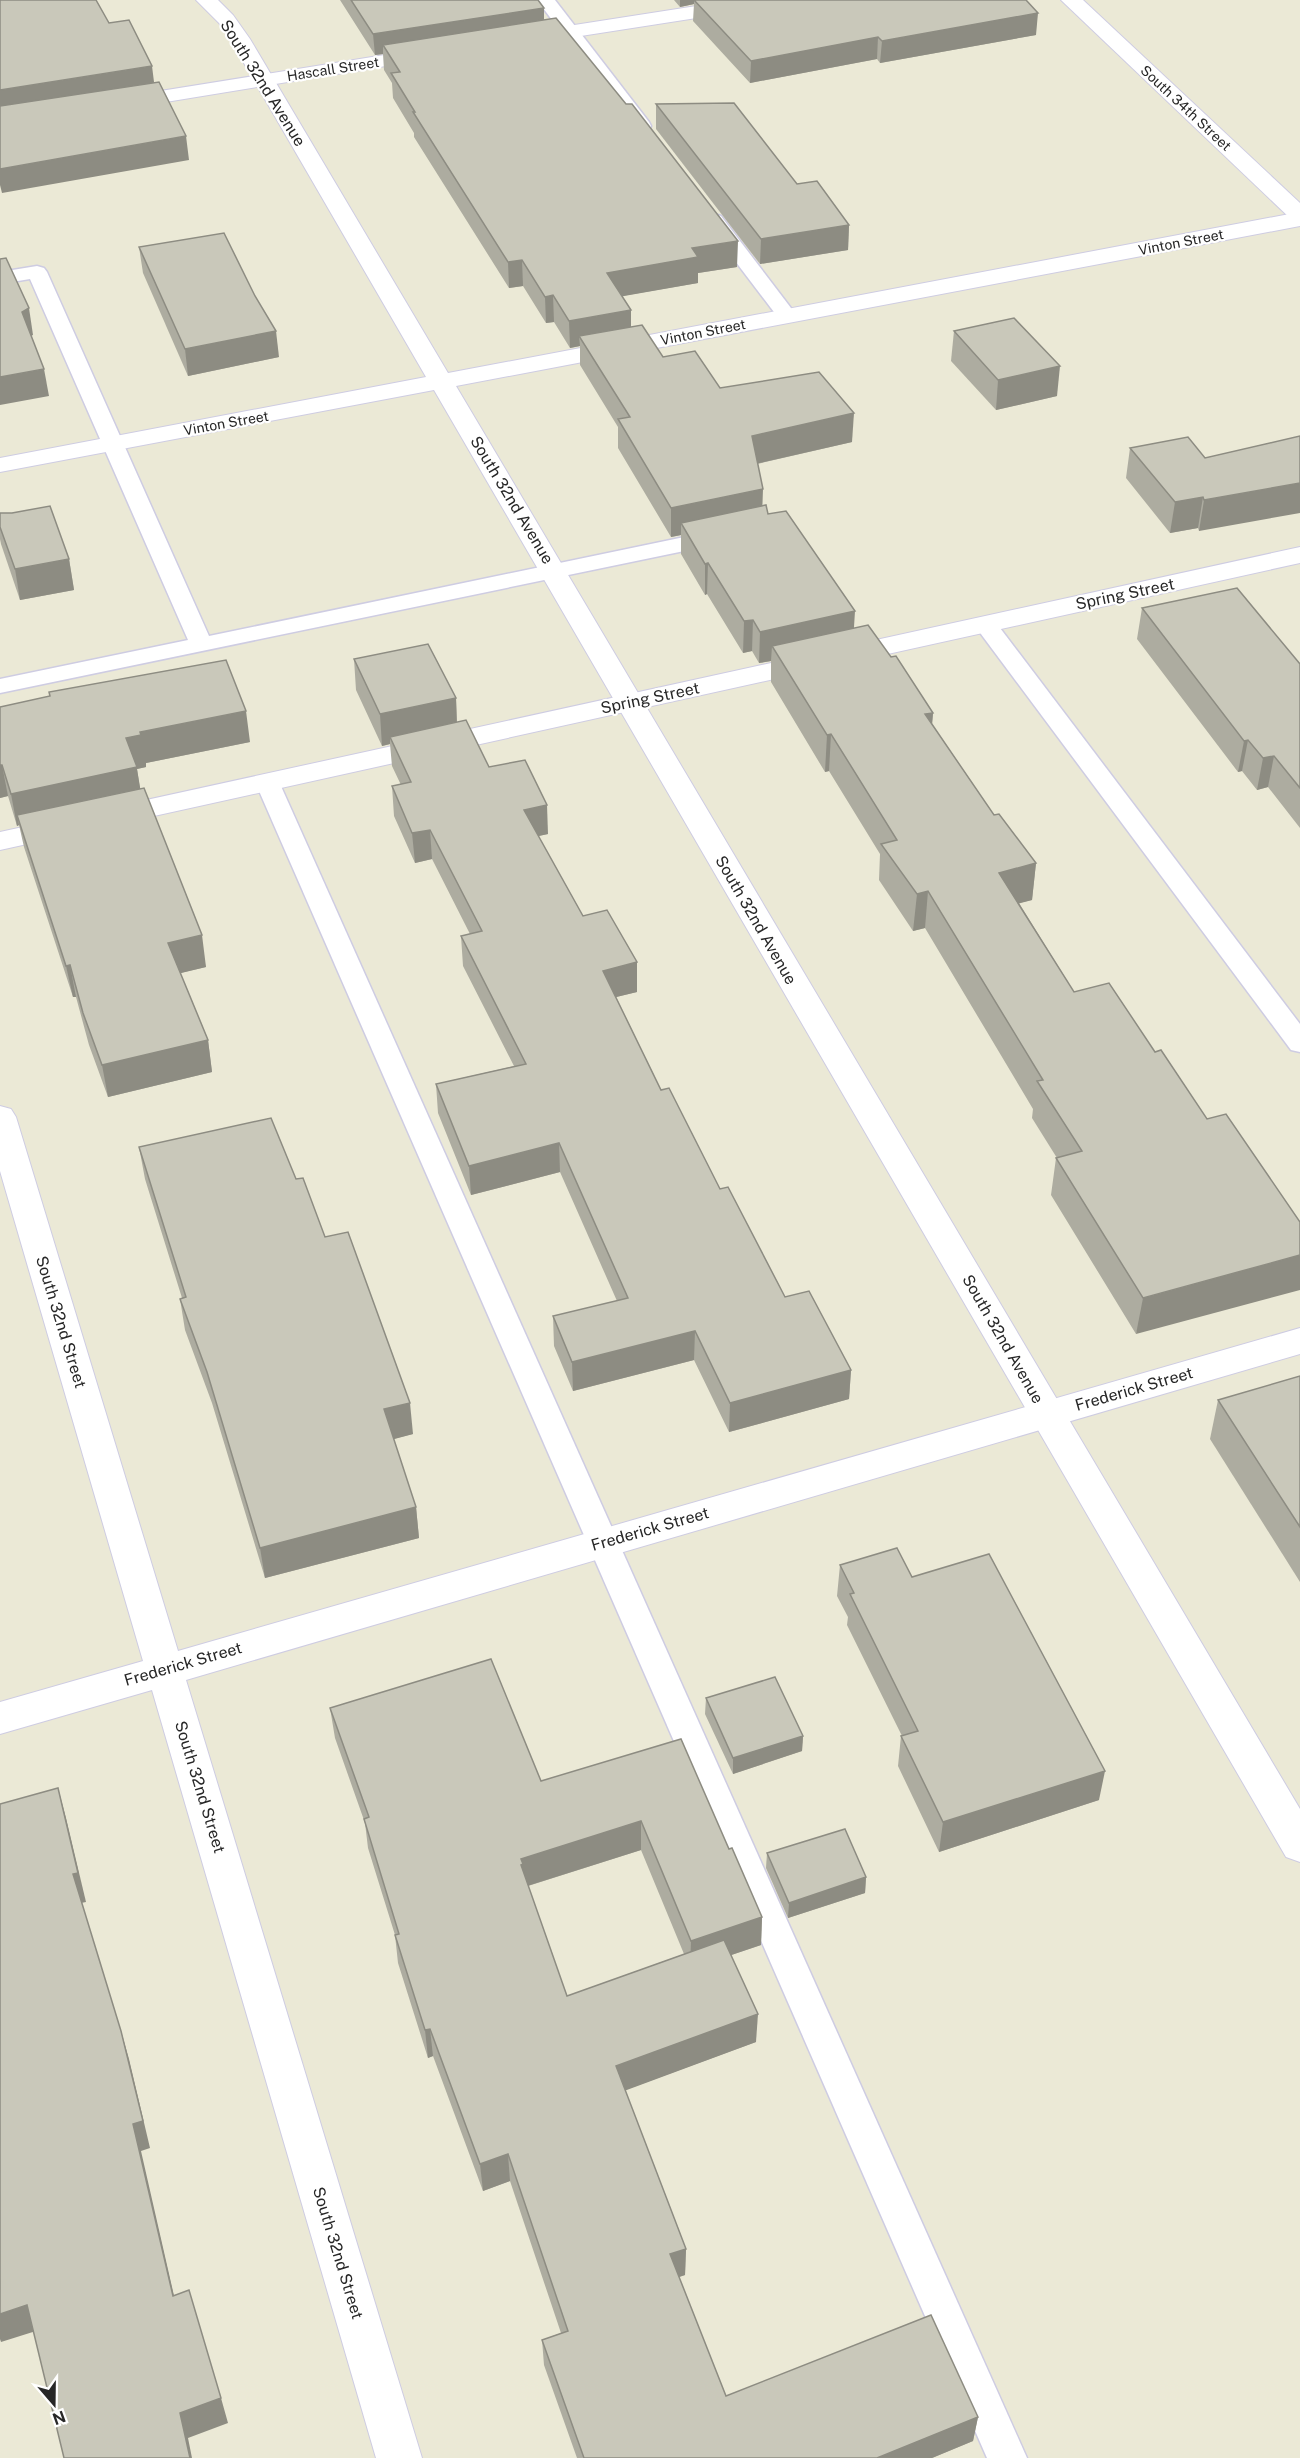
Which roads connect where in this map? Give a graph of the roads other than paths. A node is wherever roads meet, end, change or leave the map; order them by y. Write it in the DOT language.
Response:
graph roads {
  1 [pos="206,0"];
  2 [pos="546,0"];
  3 [pos="774,0"];
  4 [pos="1071,0"];
  5 [pos="570,32"];
  6 [pos="500,43"];
  7 [pos="452,51"];
  8 [pos="264,80"];
  9 [pos="103,106"];
  10 [pos="650,136"];
  11 [pos="700,202"];
  12 [pos="1300,217"];
  13 [pos="0,278"];
  14 [pos="787,316"];
  15 [pos="443,383"];
  16 [pos="111,444"];
  17 [pos="0,465"];
  18 [pos="741,532"];
  19 [pos="1296,562"];
  20 [pos="555,572"];
  21 [pos="986,625"];
  22 [pos="201,644"];
  23 [pos="0,686"];
  24 [pos="628,703"];
  25 [pos="268,783"];
  26 [pos="0,841"];
  27 [pos="1300,1044"];
  28 [pos="0,1117"];
  29 [pos="1300,1341"];
  30 [pos="1047,1414"];
  31 [pos="603,1542"];
  32 [pos="164,1669"];
  33 [pos="0,1718"];
  34 [pos="1300,1845"];
  35 [pos="399,2458"];
  36 [pos="1006,2458"];
  1 -- 8 [label="street, South 32nd Avenue"];
  2 -- 5 [label="lane"];
  3 -- 5 [label="street"];
  4 -- 12 [label="street, South 34th Street"];
  5 -- 6 [label="street"];
  5 -- 10 [label="lane"];
  7 -- 8 [label="street, Hascall Street"];
  8 -- 9 [label="street, Hascall Street"];
  8 -- 15 [label="street, South 32nd Avenue"];
  11 -- 14 [label="lane"];
  12 -- 14 [label="street, Vinton Street"];
  13 -- 16 [label="lane"];
  14 -- 15 [label="street, Vinton Street"];
  15 -- 16 [label="street, Vinton Street"];
  15 -- 20 [label="street, South 32nd Avenue"];
  16 -- 17 [label="street, Vinton Street"];
  16 -- 22 [label="lane"];
  18 -- 20 [label="lane"];
  19 -- 21 [label="street, Spring Street"];
  20 -- 22 [label="lane"];
  20 -- 24 [label="street, South 32nd Avenue"];
  21 -- 24 [label="street, Spring Street"];
  21 -- 27 [label="lane"];
  22 -- 23 [label="lane"];
  24 -- 25 [label="street, Spring Street"];
  24 -- 30 [label="street, South 32nd Avenue"];
  25 -- 26 [label="street, Spring Street"];
  25 -- 31 [label="lane"];
  28 -- 32 [label="street, South 32nd Street"];
  29 -- 30 [label="street, Frederick Street"];
  30 -- 31 [label="street, Frederick Street"];
  30 -- 34 [label="street, South 32nd Avenue"];
  31 -- 32 [label="street, Frederick Street"];
  31 -- 36 [label="lane"];
  32 -- 33 [label="street, Frederick Street"];
  32 -- 35 [label="street, South 32nd Street"];
}
